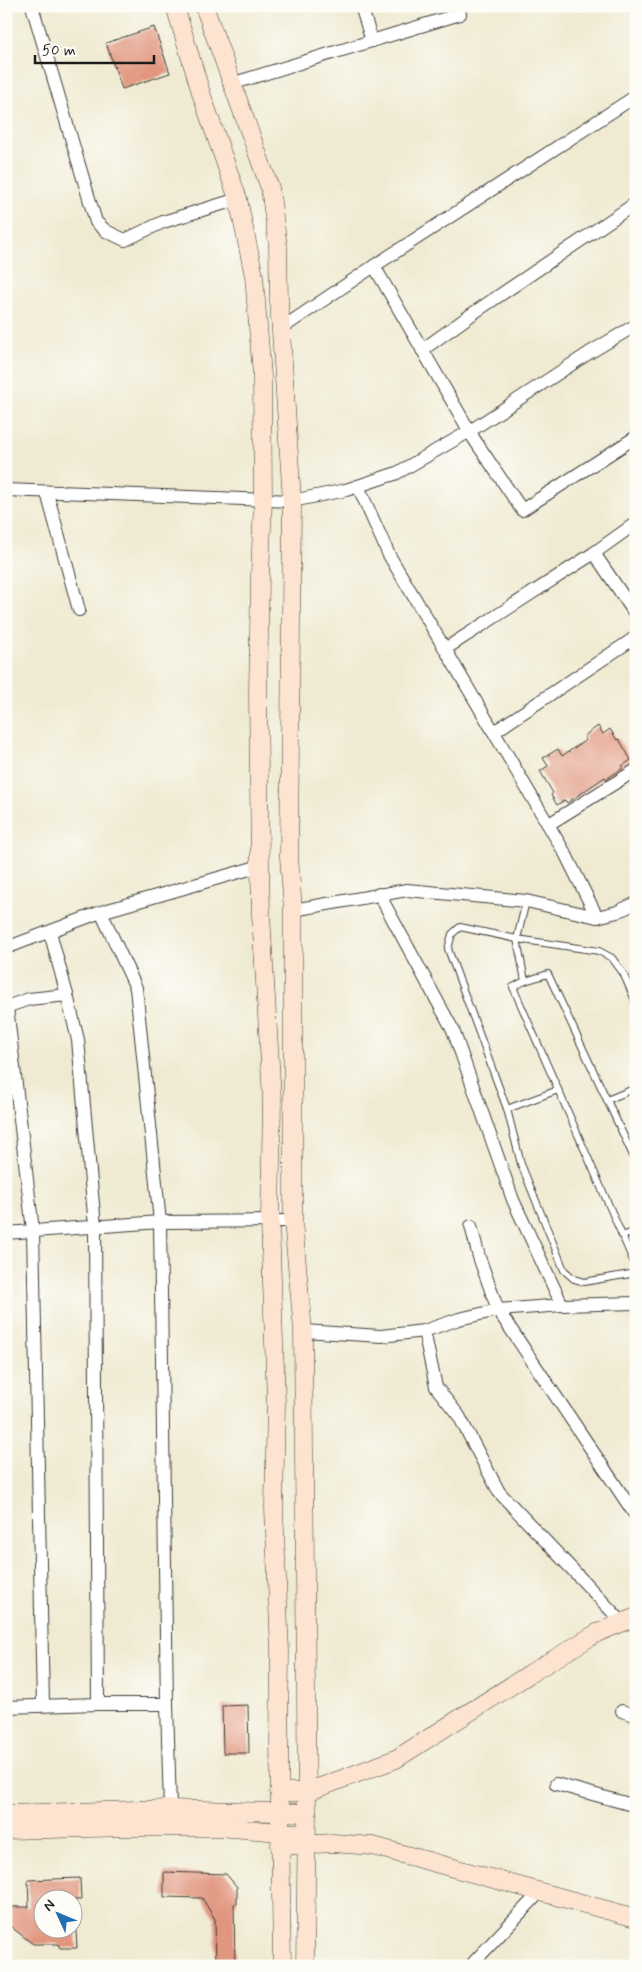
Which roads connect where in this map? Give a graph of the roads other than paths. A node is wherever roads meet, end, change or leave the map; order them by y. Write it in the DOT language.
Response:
graph roads {
  1 [pos="32,6"];
  2 [pos="175,6"];
  3 [pos="204,6"];
  4 [pos="362,6"];
  5 [pos="460,14"];
  6 [pos="372,41"];
  7 [pos="231,84"];
  8 [pos="636,96"];
  9 [pos="238,199"];
  10 [pos="636,203"];
  11 [pos="374,266"];
  12 [pos="636,325"];
  13 [pos="282,328"];
  14 [pos="422,350"];
  15 [pos="470,432"];
  16 [pos="636,437"];
  17 [pos="358,486"];
  18 [pos="6,490"];
  19 [pos="47,493"];
  20 [pos="263,500"];
  21 [pos="292,501"];
  22 [pos="636,523"];
  23 [pos="594,553"];
  24 [pos="79,610"];
  25 [pos="636,616"];
  26 [pos="636,637"];
  27 [pos="445,649"];
  28 [pos="494,732"];
  29 [pos="636,770"];
  30 [pos="548,824"];
  31 [pos="260,866"];
  32 [pos="379,894"];
  33 [pos="526,900"];
  34 [pos="636,903"];
  35 [pos="294,910"];
  36 [pos="100,912"];
  37 [pos="597,916"];
  38 [pos="50,932"];
  39 [pos="516,939"];
  40 [pos="6,948"];
  41 [pos="526,981"];
  42 [pos="68,995"];
  43 [pos="636,1002"];
  44 [pos="7,1007"];
  45 [pos="636,1088"];
  46 [pos="558,1090"];
  47 [pos="607,1100"];
  48 [pos="507,1109"];
  49 [pos="636,1162"];
  50 [pos="270,1221"];
  51 [pos="293,1221"];
  52 [pos="160,1222"];
  53 [pos="95,1226"];
  54 [pos="471,1226"];
  55 [pos="33,1231"];
  56 [pos="636,1231"];
  57 [pos="6,1233"];
  58 [pos="622,1236"];
  59 [pos="636,1267"];
  60 [pos="636,1273"];
  61 [pos="636,1303"];
  62 [pos="562,1304"];
  63 [pos="498,1310"];
  64 [pos="303,1331"];
  65 [pos="424,1331"];
  66 [pos="636,1516"];
  67 [pos="629,1619"];
  68 [pos="98,1704"];
  69 [pos="167,1704"];
  70 [pos="43,1705"];
  71 [pos="6,1707"];
  72 [pos="622,1711"];
  73 [pos="636,1716"];
  74 [pos="556,1784"];
  75 [pos="280,1792"];
  76 [pos="307,1792"];
  77 [pos="636,1806"];
  78 [pos="170,1808"];
  79 [pos="280,1812"];
  80 [pos="307,1813"];
  81 [pos="6,1814"];
  82 [pos="6,1830"];
  83 [pos="280,1840"];
  84 [pos="306,1840"];
  85 [pos="540,1892"];
  86 [pos="636,1918"];
  87 [pos="475,1964"];
  88 [pos="282,1966"];
  89 [pos="305,1966"];
  1 -- 9 [label="street"];
  2 -- 9 [label="street"];
  3 -- 7 [label="street"];
  4 -- 6 [label="street"];
  5 -- 6 [label="street"];
  6 -- 7 [label="street"];
  7 -- 13 [label="street"];
  8 -- 11 [label="street"];
  9 -- 20 [label="street"];
  10 -- 14 [label="street"];
  11 -- 13 [label="street"];
  11 -- 14 [label="street"];
  12 -- 15 [label="street"];
  13 -- 21 [label="street"];
  14 -- 15 [label="street"];
  15 -- 16 [label="street"];
  15 -- 17 [label="street"];
  17 -- 21 [label="street"];
  17 -- 27 [label="street"];
  18 -- 19 [label="street"];
  19 -- 20 [label="street"];
  19 -- 24 [label="street"];
  20 -- 21 [label="street"];
  20 -- 31 [label="street"];
  21 -- 35 [label="street"];
  22 -- 23 [label="street"];
  23 -- 25 [label="street"];
  23 -- 27 [label="street"];
  26 -- 28 [label="street"];
  27 -- 28 [label="street"];
  28 -- 30 [label="street"];
  29 -- 30 [label="street"];
  30 -- 37 [label="street"];
  31 -- 36 [label="street"];
  31 -- 50 [label="street"];
  32 -- 33 [label="street"];
  32 -- 35 [label="street"];
  32 -- 62 [label="street"];
  33 -- 37 [label="street"];
  33 -- 39 [label="lane"];
  34 -- 37 [label="street"];
  35 -- 51 [label="street"];
  36 -- 38 [label="street"];
  36 -- 52 [label="street"];
  38 -- 40 [label="street"];
  38 -- 42 [label="street"];
  39 -- 41 [label="lane"];
  39 -- 43 [label="lane"];
  39 -- 48 [label="lane"];
  41 -- 46 [label="lane"];
  41 -- 47 [label="lane"];
  42 -- 44 [label="street"];
  42 -- 53 [label="street"];
  44 -- 55 [label="street"];
  45 -- 47 [label="lane"];
  46 -- 48 [label="lane"];
  46 -- 58 [label="lane"];
  47 -- 49 [label="lane"];
  48 -- 60 [label="lane"];
  50 -- 51 [label="street"];
  50 -- 52 [label="street"];
  50 -- 75 [label="street"];
  51 -- 64 [label="street"];
  52 -- 53 [label="street"];
  52 -- 69 [label="street"];
  53 -- 55 [label="street"];
  53 -- 68 [label="street"];
  54 -- 63 [label="street"];
  55 -- 57 [label="street"];
  55 -- 70 [label="street"];
  56 -- 58 [label="lane"];
  58 -- 59 [label="lane"];
  61 -- 62 [label="street"];
  62 -- 63 [label="street"];
  63 -- 65 [label="street"];
  63 -- 66 [label="street"];
  64 -- 65 [label="street"];
  64 -- 76 [label="street"];
  65 -- 67 [label="street"];
  67 -- 76 [label="street"];
  68 -- 69 [label="street"];
  68 -- 70 [label="street"];
  69 -- 78 [label="street"];
  70 -- 71 [label="street"];
  72 -- 73 [label="street"];
  74 -- 77 [label="street"];
  75 -- 76 [label="street"];
  75 -- 79 [label="street"];
  76 -- 80 [label="street"];
  78 -- 79 [label="street"];
  78 -- 81 [label="street"];
  79 -- 80 [label="street"];
  79 -- 83 [label="street"];
  80 -- 84 [label="street"];
  82 -- 83 [label="street"];
  83 -- 84 [label="street"];
  83 -- 88 [label="street"];
  84 -- 85 [label="street"];
  84 -- 89 [label="street"];
  85 -- 86 [label="street"];
  85 -- 87 [label="street"];
}
